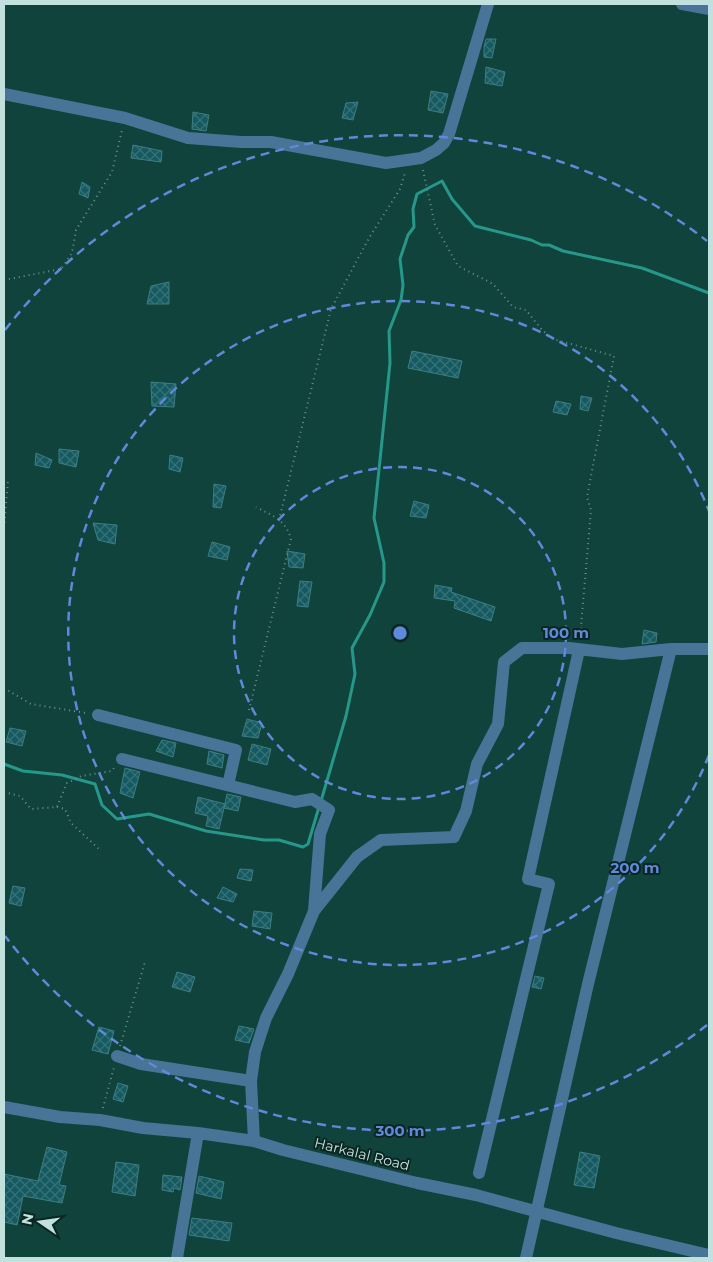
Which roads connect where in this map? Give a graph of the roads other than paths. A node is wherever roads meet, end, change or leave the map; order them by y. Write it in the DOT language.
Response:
graph roads {
  1 [pos="488,4"];
  2 [pos="682,4"];
  3 [pos="709,9"];
  4 [pos="4,94"];
  5 [pos="709,649"];
  6 [pos="579,650"];
  7 [pos="671,650"];
  8 [pos="98,715"];
  9 [pos="122,759"];
  10 [pos="228,785"];
  11 [pos="314,911"];
  12 [pos="117,1056"];
  13 [pos="251,1081"];
  14 [pos="4,1107"];
  15 [pos="198,1132"];
  16 [pos="254,1140"];
  17 [pos="479,1174"];
  18 [pos="537,1211"];
  19 [pos="709,1255"];
  20 [pos="177,1258"];
  21 [pos="526,1258"];
  1 -- 4 [label="street"];
  2 -- 3 [label="street"];
  5 -- 7 [label="street"];
  6 -- 7 [label="street"];
  6 -- 11 [label="street"];
  6 -- 17 [label="street"];
  7 -- 18 [label="street"];
  8 -- 10 [label="street"];
  9 -- 10 [label="street"];
  10 -- 11 [label="street"];
  11 -- 13 [label="street"];
  12 -- 13 [label="street"];
  13 -- 16 [label="street"];
  14 -- 15 [label="street, Harkalal Road"];
  15 -- 16 [label="street, Harkalal Road"];
  15 -- 20 [label="street"];
  16 -- 18 [label="street, Harkalal Road"];
  18 -- 19 [label="street, Harkalal Road"];
  18 -- 21 [label="street"];
}
